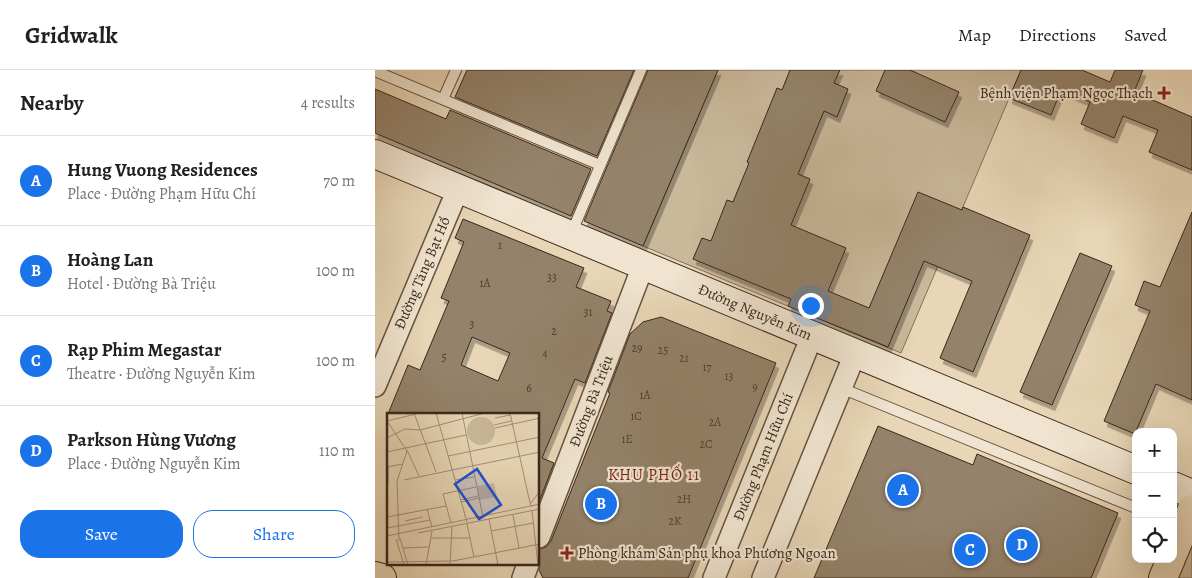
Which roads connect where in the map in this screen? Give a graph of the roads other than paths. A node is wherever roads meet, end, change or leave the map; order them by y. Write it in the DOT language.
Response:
graph roads {
  1 [pos="456,70"];
  2 [pos="641,70"];
  3 [pos="375,71"];
  4 [pos="443,100"];
  5 [pos="375,154"];
  6 [pos="600,165"];
  7 [pos="458,189"];
  8 [pos="570,235"];
  9 [pos="643,266"];
  10 [pos="812,336"];
  11 [pos="855,354"];
  12 [pos="375,386"];
  13 [pos="841,388"];
  14 [pos="1132,468"];
  15 [pos="1177,488"];
  16 [pos="1192,494"];
  17 [pos="1132,506"];
  18 [pos="1192,509"];
  19 [pos="540,534"];
  20 [pos="1177,545"];
  21 [pos="1169,563"];
  22 [pos="527,566"];
  23 [pos="375,576"];
  24 [pos="382,578"];
  25 [pos="523,578"];
  26 [pos="714,578"];
  27 [pos="763,578"];
  28 [pos="1163,578"];
  1 -- 4 [label="lane"];
  2 -- 6 [label="lane"];
  3 -- 4 [label="lane"];
  4 -- 6 [label="lane"];
  5 -- 7 [label="street, Đường Nguyễn Kim"];
  6 -- 8 [label="lane"];
  7 -- 8 [label="street, Đường Nguyễn Kim"];
  7 -- 12 [label="street, Đường Tăng Bạt Hổ"];
  8 -- 9 [label="street, Đường Nguyễn Kim"];
  9 -- 10 [label="street, Đường Nguyễn Kim"];
  9 -- 19 [label="street, Đường Bà Triệu"];
  10 -- 11 [label="street, Đường Nguyễn Kim"];
  10 -- 26 [label="street, Đường Phạm Hữu Chí"];
  11 -- 13 [label="street"];
  11 -- 14 [label="street, Đường Nguyễn Kim"];
  13 -- 17 [label="lane"];
  13 -- 27 [label="street"];
  15 -- 16 [label="street"];
  18 -- 20 [label="main road"];
  21 -- 28 [label="main road"];
  22 -- 25 [label="street"];
  23 -- 24 [label="main road"];
}
